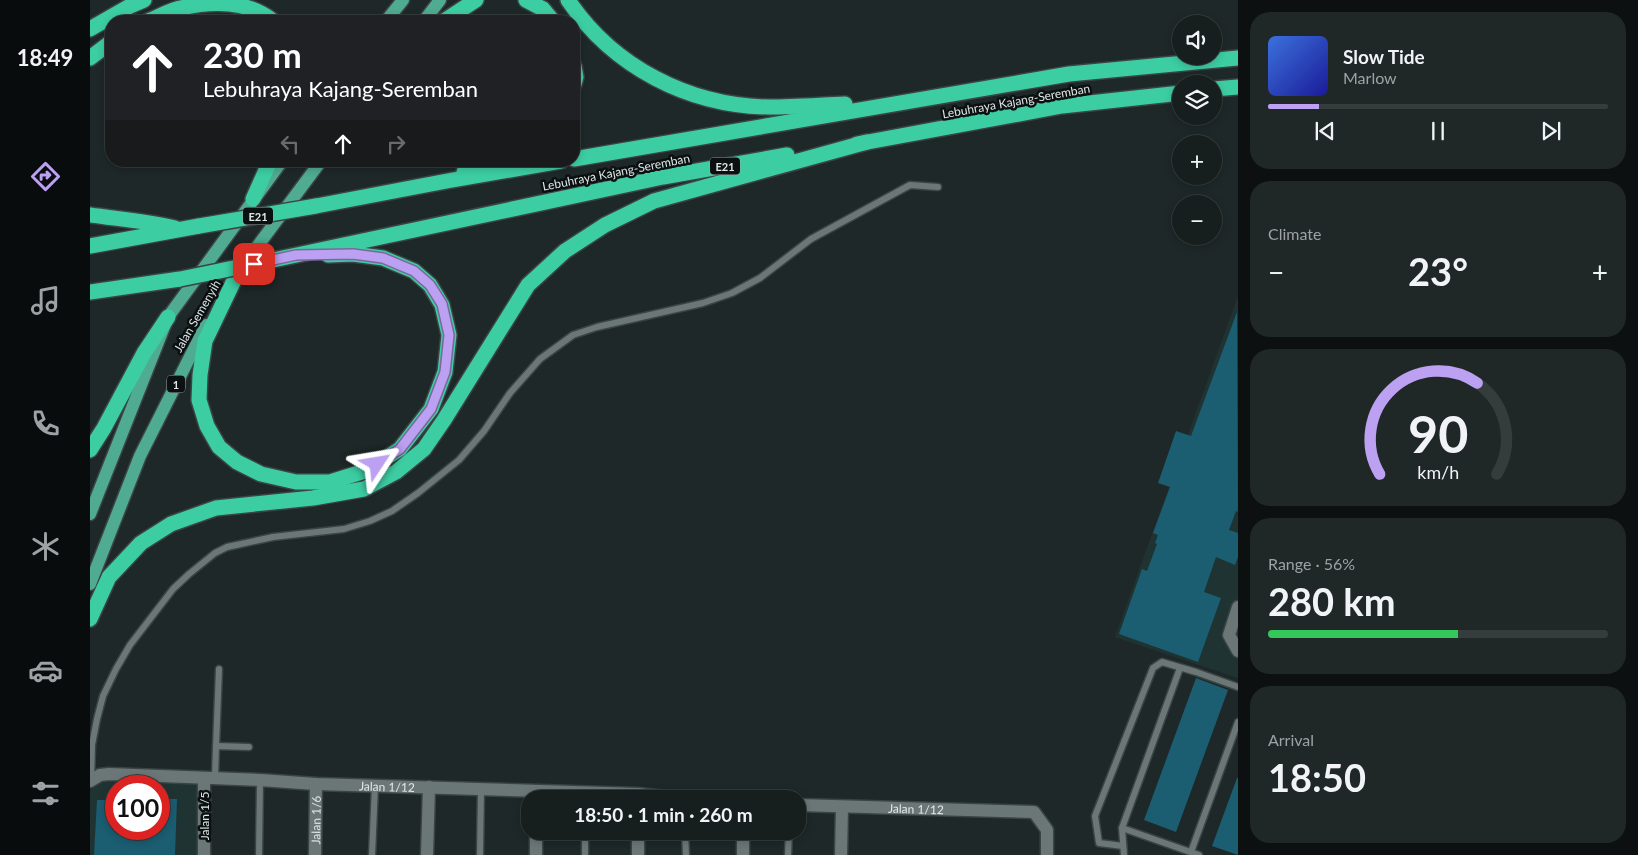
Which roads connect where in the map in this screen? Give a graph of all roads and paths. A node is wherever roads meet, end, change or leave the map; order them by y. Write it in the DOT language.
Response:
graph roads {
  1 [pos="144,0"];
  2 [pos="403,0"];
  3 [pos="440,0"];
  4 [pos="476,0"];
  5 [pos="526,0"];
  6 [pos="568,0"];
  7 [pos="116,15"];
  8 [pos="162,15"];
  9 [pos="262,15"];
  10 [pos="391,15"];
  11 [pos="429,15"];
  12 [pos="453,15"];
  13 [pos="548,15"];
  14 [pos="579,15"];
  15 [pos="580,17"];
  16 [pos="105,21"];
  17 [pos="90,29"];
  18 [pos="105,47"];
  19 [pos="90,58"];
  20 [pos="1238,58"];
  21 [pos="1238,86"];
  22 [pos="1222,88"];
  23 [pos="1172,94"];
  24 [pos="909,100"];
  25 [pos="867,142"];
  26 [pos="580,158"];
  27 [pos="267,167"];
  28 [pos="277,167"];
  29 [pos="316,167"];
  30 [pos="476,167"];
  31 [pos="527,167"];
  32 [pos="447,181"];
  33 [pos="938,187"];
  34 [pos="252,199"];
  35 [pos="90,215"];
  36 [pos="181,229"];
  37 [pos="90,246"];
  38 [pos="296,255"];
  39 [pos="239,270"];
  40 [pos="90,292"];
  41 [pos="168,317"];
  42 [pos="90,450"];
  43 [pos="90,514"];
  44 [pos="90,584"];
  45 [pos="1238,608"];
  46 [pos="90,619"];
  47 [pos="1238,651"];
  48 [pos="1180,668"];
  49 [pos="218,669"];
  50 [pos="1238,687"];
  51 [pos="1238,722"];
  52 [pos="216,746"];
  53 [pos="249,747"];
  54 [pos="210,778"];
  55 [pos="90,780"];
  56 [pos="260,780"];
  57 [pos="316,784"];
  58 [pos="375,786"];
  59 [pos="429,787"];
  60 [pos="481,789"];
  61 [pos="521,793"];
  62 [pos="806,806"];
  63 [pos="842,807"];
  64 [pos="1122,828"];
  65 [pos="536,840"];
  66 [pos="585,840"];
  67 [pos="638,840"];
  68 [pos="686,840"];
  69 [pos="743,840"];
  70 [pos="789,840"];
  71 [pos="1123,846"];
  72 [pos="1191,852"];
  73 [pos="204,855"];
  74 [pos="259,855"];
  75 [pos="315,855"];
  76 [pos="372,855"];
  77 [pos="428,855"];
  78 [pos="480,855"];
  79 [pos="536,855"];
  80 [pos="585,855"];
  81 [pos="638,855"];
  82 [pos="686,855"];
  83 [pos="743,855"];
  84 [pos="788,855"];
  85 [pos="841,855"];
  86 [pos="1047,855"];
  87 [pos="1124,855"];
  88 [pos="1199,855"];
  1 -- 7 [label="highway"];
  2 -- 10 [label="main road"];
  3 -- 11 [label="main road"];
  4 -- 12 [label="highway"];
  5 -- 13 [label="highway"];
  6 -- 14 [label="highway"];
  8 -- 9 [label="highway"];
  15 -- 24 [label="highway"];
  16 -- 17 [label="highway"];
  18 -- 19 [label="highway"];
  20 -- 24 [label="highway, Lebuhraya Kajang-Seremban"];
  21 -- 22 [label="highway"];
  23 -- 25 [label="highway, Lebuhraya Kajang-Seremban / E21"];
  24 -- 26 [label="highway, Lebuhraya Kajang-Seremban"];
  25 -- 38 [label="highway, Lebuhraya Kajang-Seremban / E21"];
  25 -- 46 [label="highway"];
  27 -- 34 [label="highway"];
  28 -- 34 [label="main road, Jalan Semenyih"];
  29 -- 39 [label="main road, Jalan Semenyih / 1"];
  30 -- 32 [label="highway"];
  31 -- 32 [label="highway, Lebuhraya Kajang-Seremban / E21"];
  32 -- 36 [label="highway, Lebuhraya Kajang-Seremban / E21, bridge"];
  33 -- 55 [label="lane"];
  34 -- 41 [label="main road, Jalan Semenyih"];
  35 -- 36 [label="highway"];
  36 -- 37 [label="highway, Lebuhraya Kajang-Seremban / E21"];
  38 -- 39 [label="highway"];
  38 -- 40 [label="highway, Lebuhraya Kajang-Seremban / E21, bridge"];
  39 -- 44 [label="main road, Jalan Semenyih / 1"];
  41 -- 42 [label="highway"];
  41 -- 43 [label="main road, Jalan Semenyih"];
  45 -- 47 [label="street"];
  48 -- 50 [label="lane"];
  48 -- 64 [label="lane"];
  48 -- 71 [label="lane"];
  49 -- 52 [label="lane"];
  51 -- 72 [label="lane"];
  52 -- 53 [label="lane"];
  52 -- 54 [label="lane"];
  54 -- 55 [label="street, Jalan 1/12"];
  54 -- 56 [label="street, Jalan 1/12"];
  54 -- 73 [label="street, Jalan 1/5"];
  56 -- 57 [label="street, Jalan 1/12"];
  56 -- 74 [label="lane"];
  57 -- 58 [label="street, Jalan 1/12"];
  57 -- 75 [label="street, Jalan 1/6"];
  58 -- 59 [label="street, Jalan 1/12"];
  58 -- 76 [label="lane"];
  59 -- 60 [label="street, Jalan 1/12"];
  59 -- 77 [label="street"];
  60 -- 61 [label="street, Jalan 1/12"];
  60 -- 78 [label="lane"];
  62 -- 63 [label="street, Jalan 1/12"];
  63 -- 85 [label="street"];
  63 -- 86 [label="street, Jalan 1/12"];
  64 -- 71 [label="lane"];
  64 -- 72 [label="lane"];
  65 -- 79 [label="street"];
  66 -- 80 [label="lane"];
  67 -- 81 [label="street"];
  68 -- 82 [label="lane"];
  69 -- 83 [label="street"];
  70 -- 84 [label="lane"];
  71 -- 87 [label="lane"];
  72 -- 88 [label="lane"];
}
